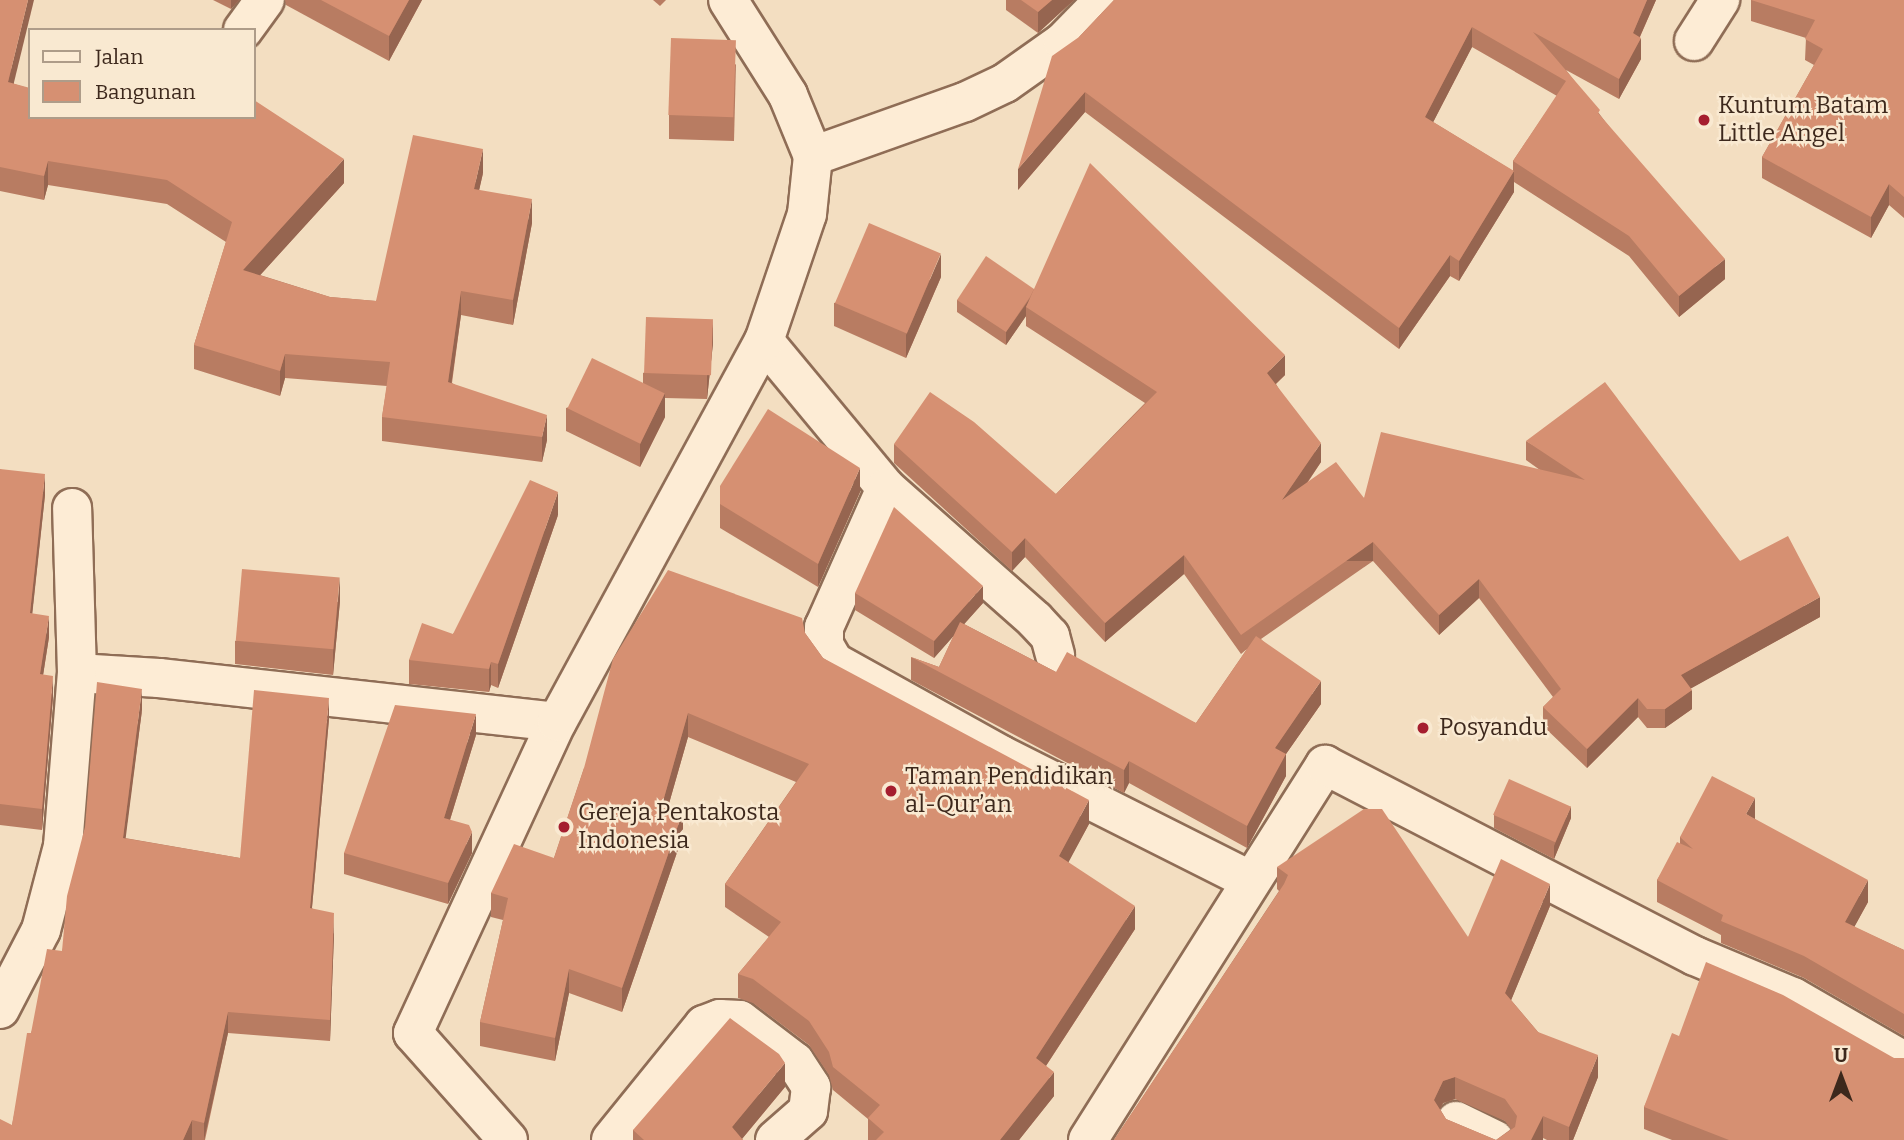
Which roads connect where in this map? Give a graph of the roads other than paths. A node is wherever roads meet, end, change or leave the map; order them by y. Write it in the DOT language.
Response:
graph roads {
  1 [pos="265,0"];
  2 [pos="728,0"];
  3 [pos="1104,0"];
  4 [pos="1720,0"];
  5 [pos="244,28"];
  6 [pos="1695,41"];
  7 [pos="813,156"];
  8 [pos="764,341"];
  9 [pos="886,488"];
  10 [pos="72,508"];
  11 [pos="1055,655"];
  12 [pos="77,673"];
  13 [pos="557,722"];
  14 [pos="1249,880"];
  15 [pos="0,1009"];
  16 [pos="1904,1061"];
  17 [pos="1456,1121"];
  18 [pos="508,1140"];
  19 [pos="611,1140"];
  20 [pos="775,1140"];
  21 [pos="1088,1140"];
  22 [pos="1495,1140"];
  1 -- 5 [label="street"];
  2 -- 7 [label="street"];
  3 -- 7 [label="street"];
  4 -- 6 [label="street"];
  7 -- 8 [label="street"];
  8 -- 9 [label="street"];
  8 -- 13 [label="street"];
  9 -- 11 [label="street"];
  9 -- 14 [label="street"];
  10 -- 12 [label="street"];
  12 -- 13 [label="street"];
  12 -- 15 [label="street"];
  13 -- 18 [label="street"];
  14 -- 16 [label="street"];
  14 -- 21 [label="street"];
  17 -- 22 [label="street"];
  19 -- 20 [label="street"];
}
